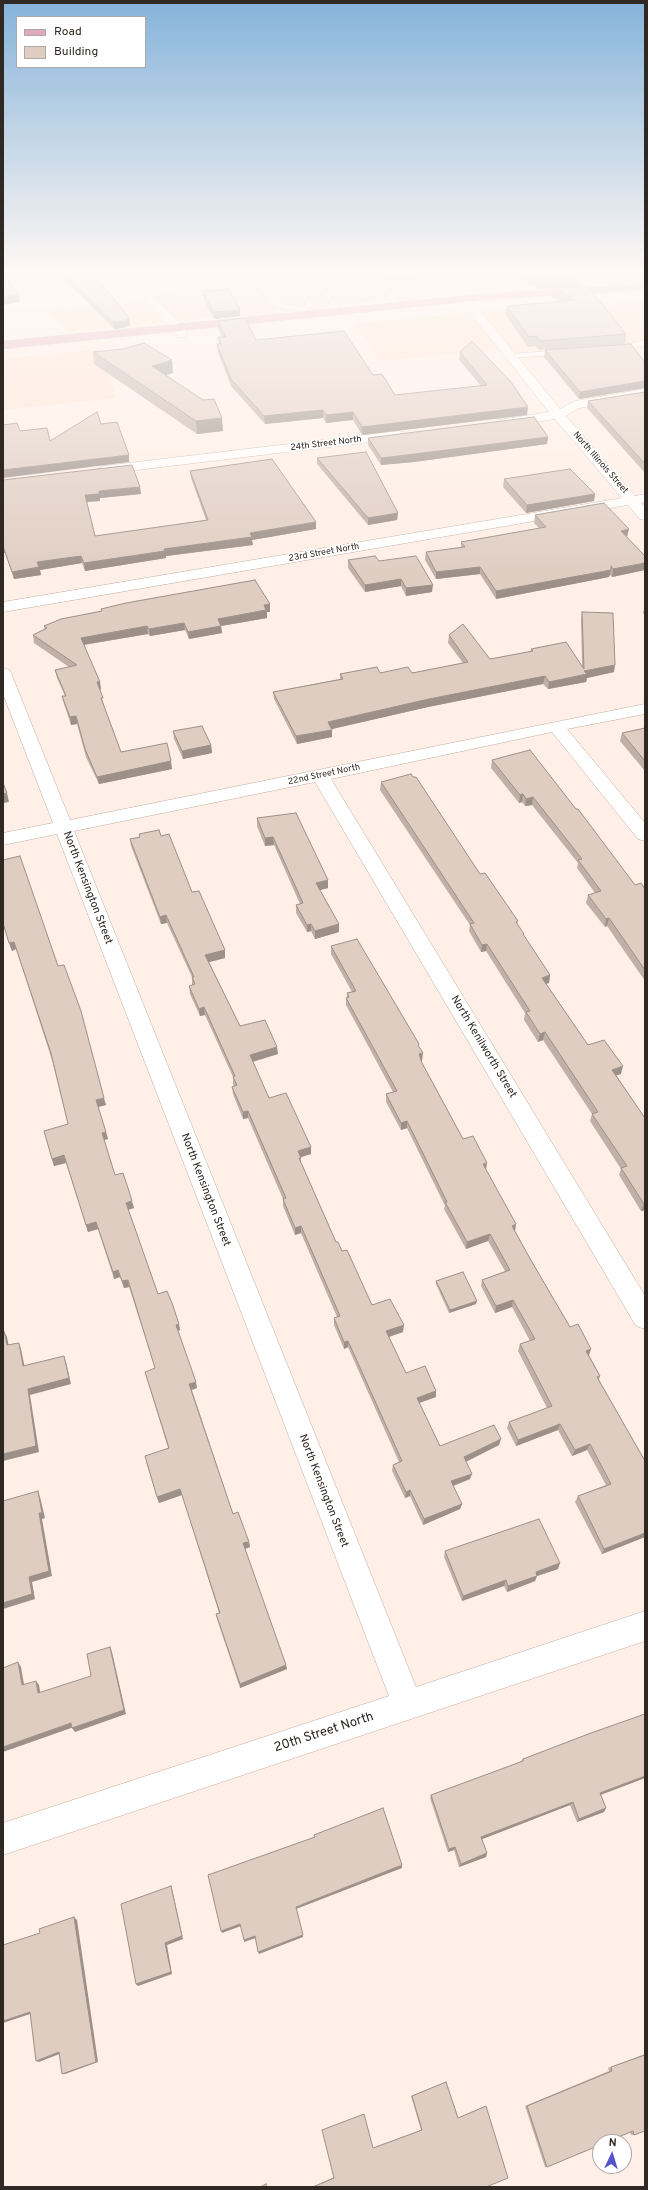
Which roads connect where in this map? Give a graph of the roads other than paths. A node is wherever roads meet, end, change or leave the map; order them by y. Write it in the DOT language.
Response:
graph roads {
  1 [pos="525,374"];
  2 [pos="645,393"];
  3 [pos="558,415"];
  4 [pos="491,424"];
  5 [pos="412,434"];
  6 [pos="90,471"];
  7 [pos="639,500"];
  8 [pos="645,516"];
  9 [pos="3,607"];
  10 [pos="3,673"];
  11 [pos="645,709"];
  12 [pos="556,726"];
  13 [pos="320,776"];
  14 [pos="63,827"];
  15 [pos="645,835"];
  16 [pos="3,839"];
  17 [pos="645,1318"];
  18 [pos="645,1626"];
  19 [pos="408,1706"];
  20 [pos="3,1839"];
  1 -- 3 [label="street, North Illinois Street"];
  2 -- 3 [label="street"];
  3 -- 4 [label="street"];
  3 -- 7 [label="street, North Illinois Street"];
  5 -- 6 [label="street, 24th Street North"];
  7 -- 8 [label="street, North Illinois Street"];
  7 -- 9 [label="street, 23rd Street North"];
  10 -- 14 [label="street, North Kensington Street"];
  11 -- 12 [label="street, 22nd Street North"];
  12 -- 13 [label="street, 22nd Street North"];
  12 -- 15 [label="street"];
  13 -- 14 [label="street, 22nd Street North"];
  13 -- 17 [label="street, North Kenilworth Street"];
  14 -- 16 [label="street, 22nd Street North"];
  14 -- 19 [label="street, North Kensington Street"];
  18 -- 19 [label="street, 20th Street North"];
  19 -- 20 [label="street, 20th Street North"];
}
